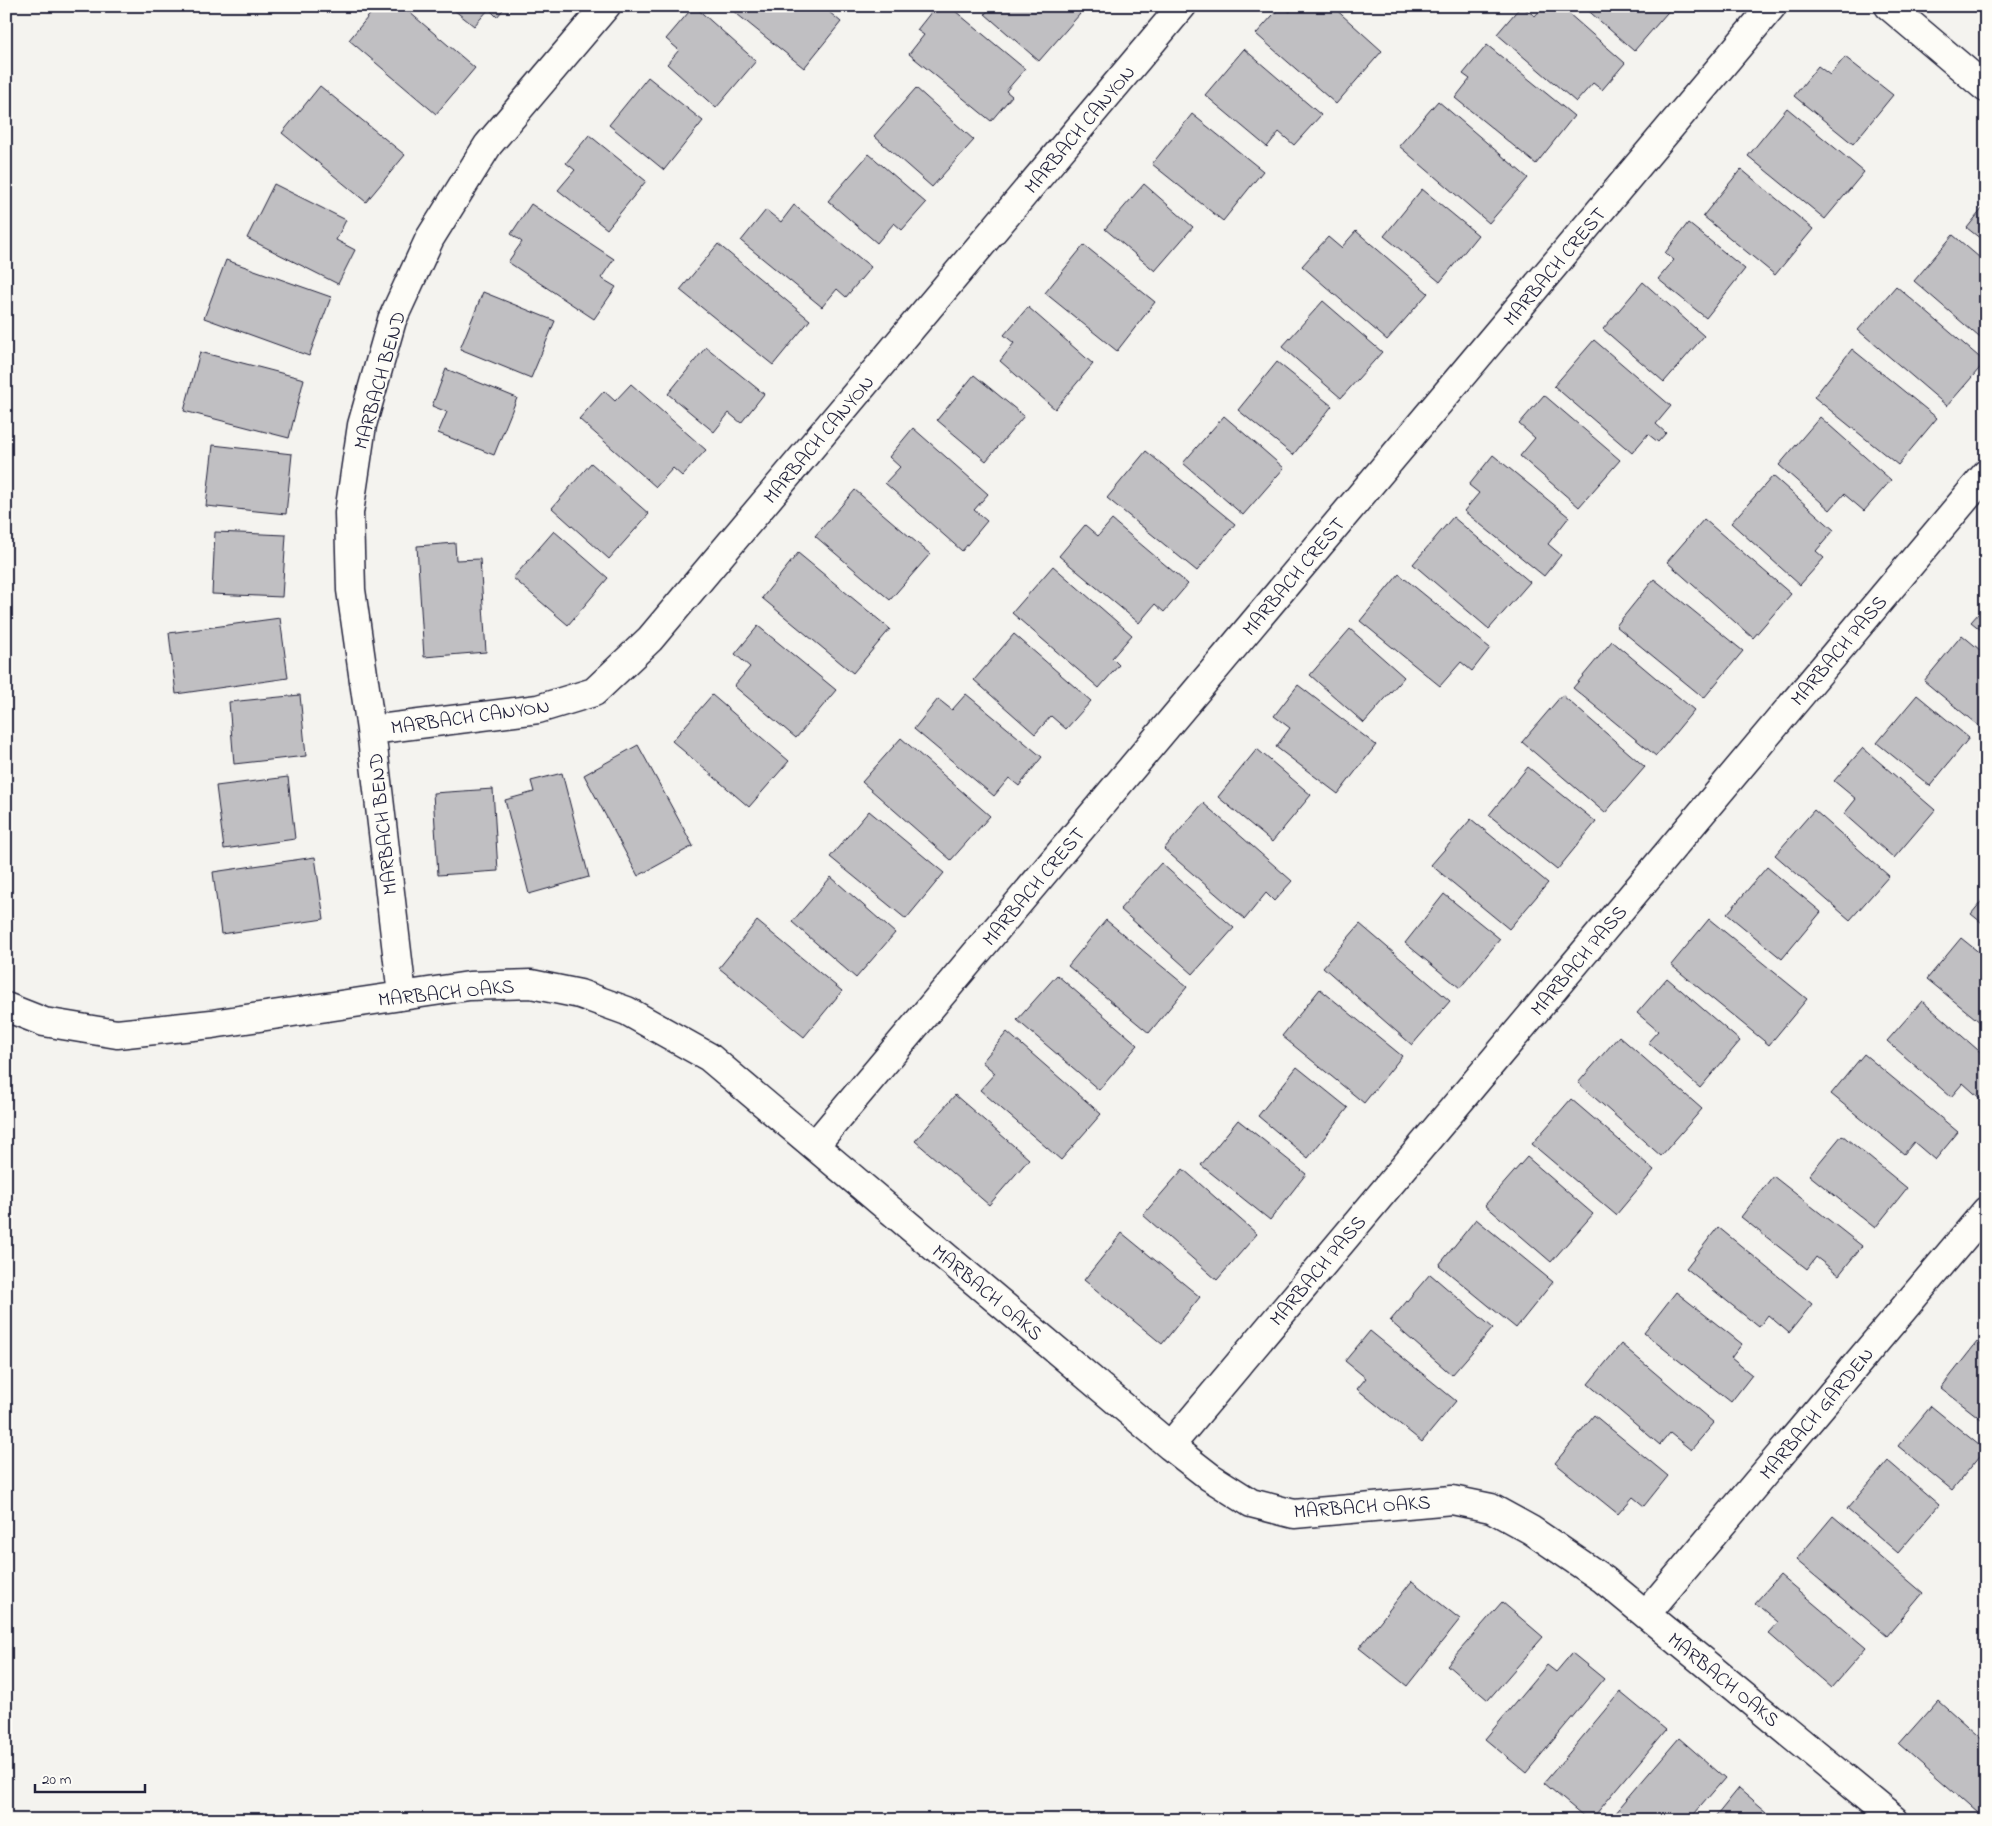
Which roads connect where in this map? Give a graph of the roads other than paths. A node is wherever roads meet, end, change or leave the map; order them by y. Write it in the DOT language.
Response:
graph roads {
  1 [pos="606,6"];
  2 [pos="1182,6"];
  3 [pos="1772,6"];
  4 [pos="1889,6"];
  5 [pos="1986,88"];
  6 [pos="1986,474"];
  7 [pos="371,730"];
  8 [pos="402,995"];
  9 [pos="6,1007"];
  10 [pos="815,1145"];
  11 [pos="1986,1211"];
  12 [pos="1170,1446"];
  13 [pos="1646,1614"];
  14 [pos="1895,1820"];
  1 -- 7 [label="street, MARBACH BEND"];
  2 -- 7 [label="street, MARBACH CANYON"];
  3 -- 10 [label="street, MARBACH CREST"];
  4 -- 5 [label="street"];
  6 -- 12 [label="street, MARBACH PASS"];
  7 -- 8 [label="street, MARBACH BEND"];
  8 -- 9 [label="street, MARBACH OAKS"];
  8 -- 10 [label="street, MARBACH OAKS"];
  10 -- 12 [label="street, MARBACH OAKS"];
  11 -- 13 [label="street, MARBACH GARDEN"];
  12 -- 13 [label="street, MARBACH OAKS"];
  13 -- 14 [label="street, MARBACH OAKS"];
}
